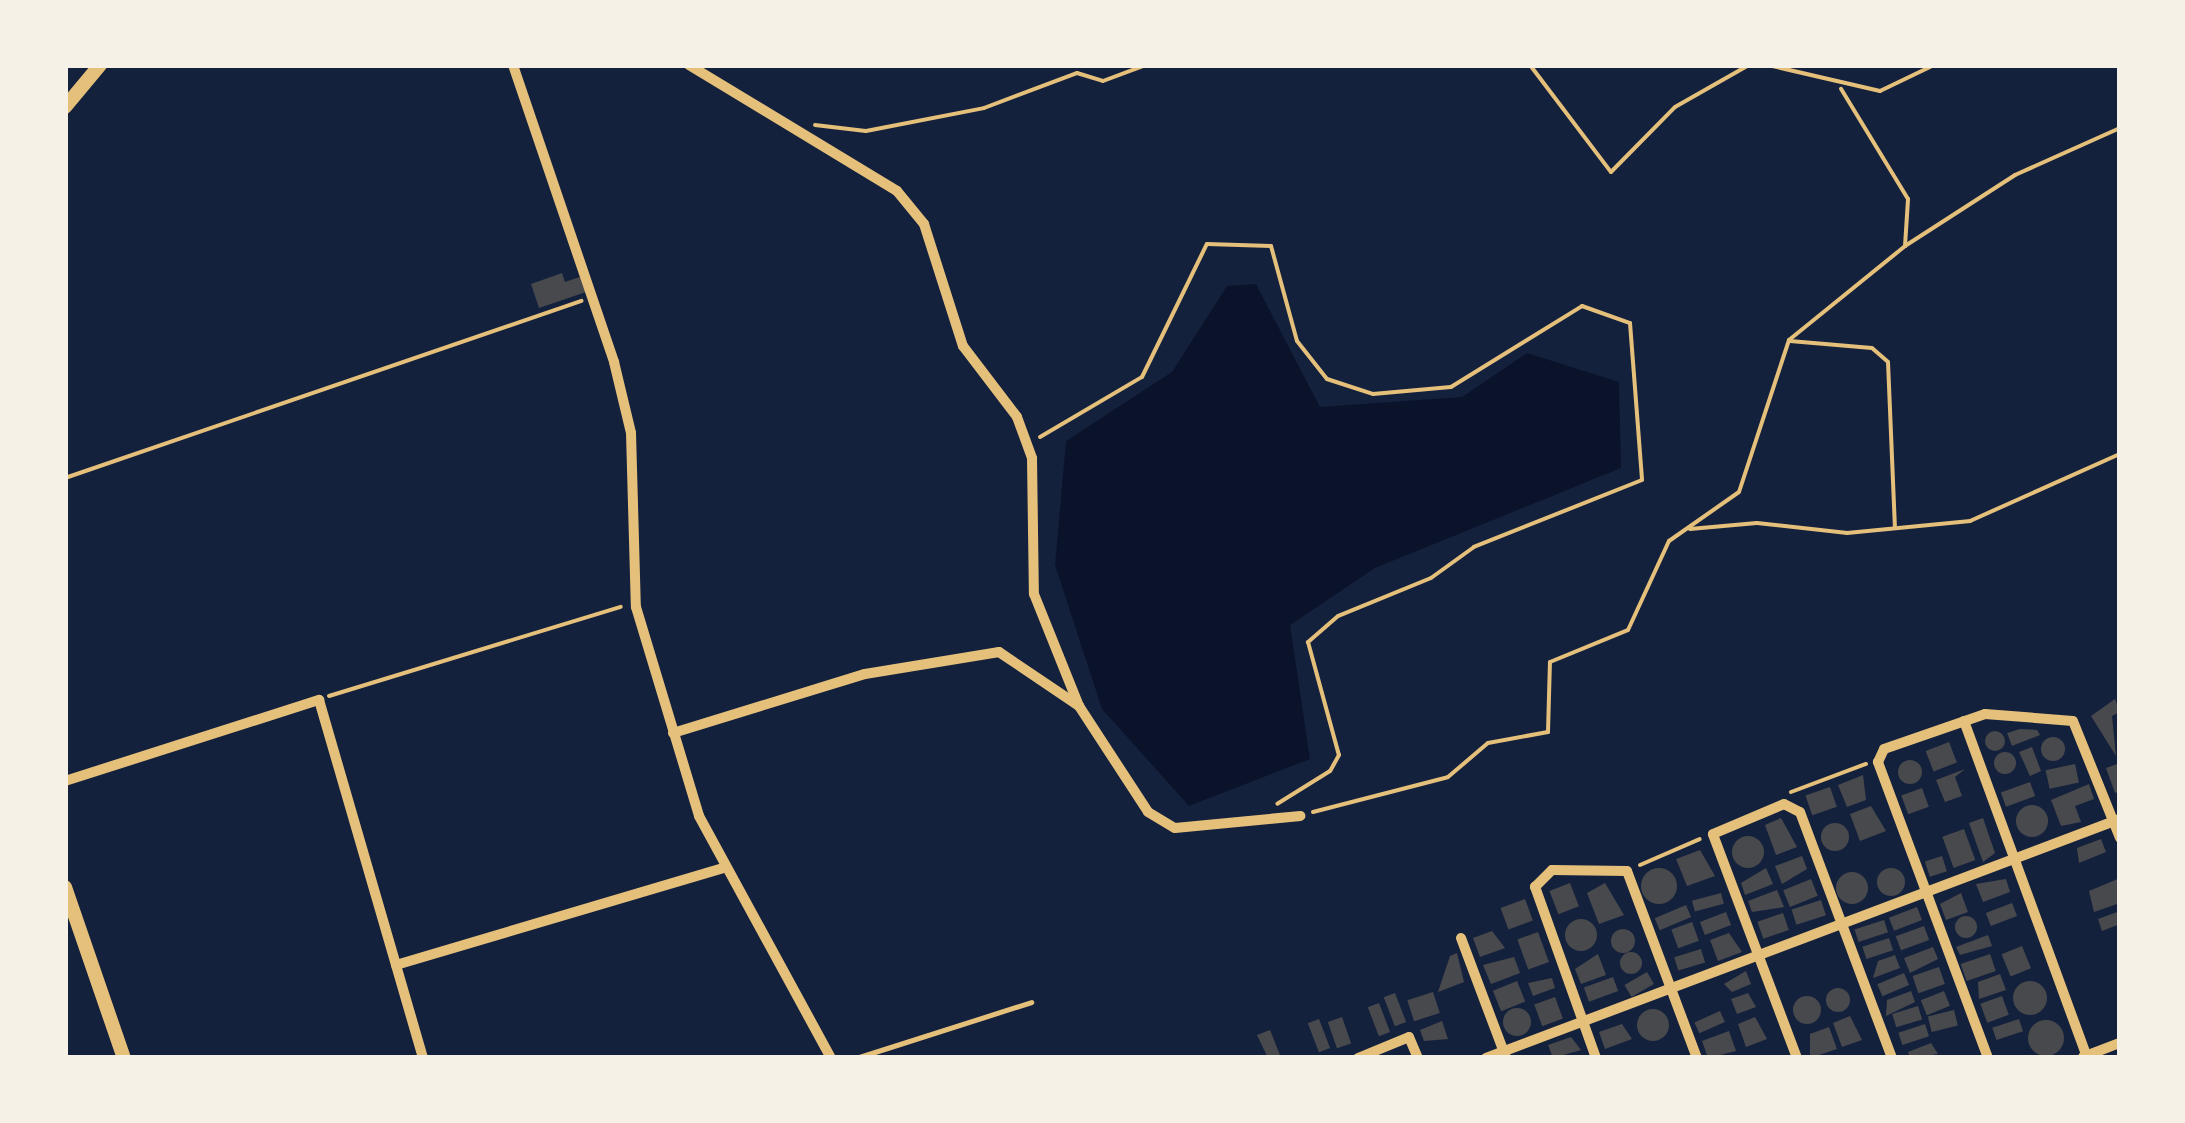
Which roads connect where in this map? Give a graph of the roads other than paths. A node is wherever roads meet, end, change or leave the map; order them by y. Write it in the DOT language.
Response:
graph roads {
  1 [pos="100,65"];
  2 [pos="512,65"];
  3 [pos="690,65"];
  4 [pos="65,107"];
  5 [pos="1079,706"];
  6 [pos="1964,722"];
  7 [pos="673,733"];
  8 [pos="65,780"];
  9 [pos="1300,816"];
  10 [pos="2117,820"];
  11 [pos="2120,838"];
  12 [pos="2014,859"];
  13 [pos="723,868"];
  14 [pos="65,887"];
  15 [pos="1926,892"];
  16 [pos="1841,923"];
  17 [pos="1461,938"];
  18 [pos="1758,955"];
  19 [pos="396,965"];
  20 [pos="1671,988"];
  21 [pos="1031,1002"];
  22 [pos="1583,1022"];
  23 [pos="2120,1043"];
  24 [pos="1504,1055"];
  25 [pos="2084,1057"];
  26 [pos="124,1058"];
  27 [pos="423,1058"];
  28 [pos="831,1058"];
  29 [pos="856,1058"];
  30 [pos="1358,1058"];
  31 [pos="1418,1058"];
  32 [pos="1486,1058"];
  33 [pos="1596,1058"];
  34 [pos="1697,1058"];
  35 [pos="1796,1058"];
  36 [pos="1892,1058"];
  37 [pos="1988,1058"];
  1 -- 4 [label="main road"];
  2 -- 7 [label="street"];
  3 -- 5 [label="street"];
  5 -- 7 [label="street"];
  5 -- 9 [label="street"];
  6 -- 10 [label="street"];
  6 -- 12 [label="street"];
  6 -- 15 [label="street"];
  7 -- 13 [label="street"];
  8 -- 19 [label="street"];
  10 -- 11 [label="street"];
  10 -- 12 [label="street"];
  12 -- 15 [label="street"];
  12 -- 25 [label="street"];
  13 -- 19 [label="street"];
  13 -- 28 [label="street"];
  14 -- 26 [label="main road"];
  15 -- 16 [label="street"];
  15 -- 37 [label="street"];
  16 -- 18 [label="street"];
  16 -- 18 [label="street"];
  16 -- 36 [label="street"];
  17 -- 24 [label="street"];
  18 -- 20 [label="street"];
  18 -- 35 [label="street"];
  19 -- 27 [label="street"];
  20 -- 22 [label="street"];
  20 -- 22 [label="street"];
  20 -- 34 [label="street"];
  21 -- 29 [label="lane"];
  22 -- 24 [label="street"];
  22 -- 33 [label="street"];
  23 -- 25 [label="street"];
  24 -- 32 [label="street"];
  30 -- 31 [label="street"];
}
